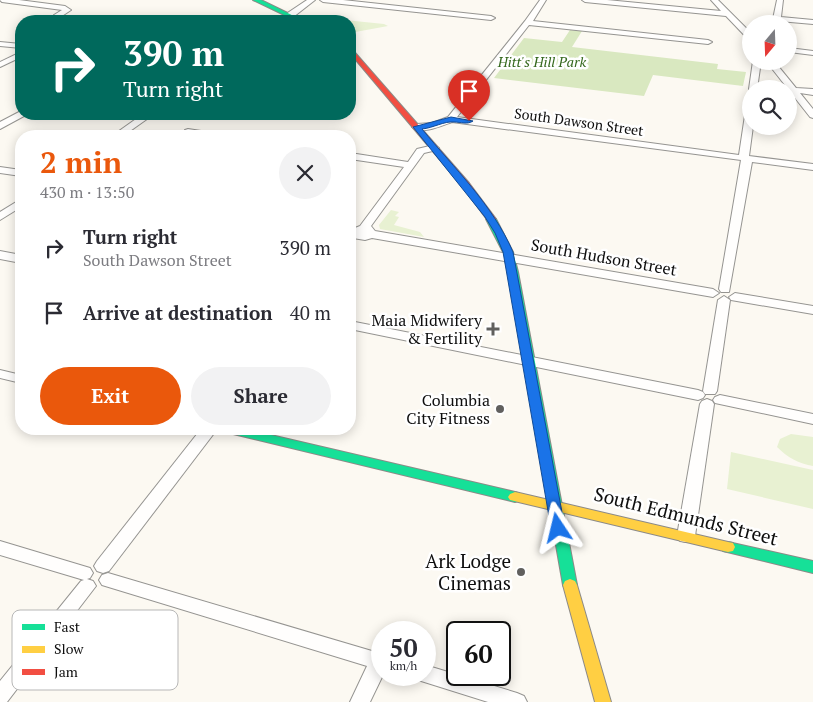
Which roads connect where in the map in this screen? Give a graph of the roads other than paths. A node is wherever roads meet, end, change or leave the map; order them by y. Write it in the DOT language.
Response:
graph roads {
  1 [pos="2,0"];
  2 [pos="256,0"];
  3 [pos="312,0"];
  4 [pos="324,0"];
  5 [pos="543,0"];
  6 [pos="585,0"];
  7 [pos="714,0"];
  8 [pos="780,0"];
  9 [pos="730,14"];
  10 [pos="60,15"];
  11 [pos="285,15"];
  12 [pos="297,15"];
  13 [pos="777,15"];
  14 [pos="491,18"];
  15 [pos="529,22"];
  16 [pos="798,22"];
  17 [pos="813,22"];
  18 [pos="742,27"];
  19 [pos="708,42"];
  20 [pos="0,44"];
  21 [pos="15,45"];
  22 [pos="798,51"];
  23 [pos="813,53"];
  24 [pos="356,56"];
  25 [pos="15,57"];
  26 [pos="0,65"];
  27 [pos="777,70"];
  28 [pos="785,80"];
  29 [pos="797,90"];
  30 [pos="813,92"];
  31 [pos="797,95"];
  32 [pos="813,115"];
  33 [pos="15,117"];
  34 [pos="451,119"];
  35 [pos="140,120"];
  36 [pos="0,126"];
  37 [pos="416,127"];
  38 [pos="126,130"];
  39 [pos="747,135"];
  40 [pos="434,148"];
  41 [pos="356,157"];
  42 [pos="744,159"];
  43 [pos="411,165"];
  44 [pos="813,168"];
  45 [pos="0,170"];
  46 [pos="15,173"];
  47 [pos="15,206"];
  48 [pos="0,217"];
  49 [pos="359,232"];
  50 [pos="0,255"];
  51 [pos="15,258"];
  52 [pos="510,258"];
  53 [pos="724,295"];
  54 [pos="813,310"];
  55 [pos="356,326"];
  56 [pos="529,361"];
  57 [pos="0,374"];
  58 [pos="15,378"];
  59 [pos="709,397"];
  60 [pos="813,419"];
  61 [pos="202,435"];
  62 [pos="255,435"];
  63 [pos="554,504"];
  64 [pos="686,536"];
  65 [pos="0,548"];
  66 [pos="813,567"];
  67 [pos="105,573"];
  68 [pos="85,580"];
  69 [pos="63,610"];
  70 [pos="371,658"];
  71 [pos="436,677"];
  72 [pos="12,680"];
  73 [pos="371,681"];
  74 [pos="0,696"];
  75 [pos="360,702"];
  76 [pos="517,702"];
  77 [pos="603,702"];
  1 -- 10 [label="street"];
  2 -- 11 [label="main road"];
  3 -- 12 [label="street"];
  4 -- 14 [label="street"];
  5 -- 15 [label="street"];
  6 -- 9 [label="street"];
  7 -- 9 [label="street"];
  8 -- 13 [label="street"];
  9 -- 18 [label="street"];
  15 -- 19 [label="street"];
  15 -- 34 [label="street"];
  16 -- 17 [label="street"];
  20 -- 21 [label="street"];
  22 -- 23 [label="street"];
  24 -- 37 [label="main road"];
  25 -- 26 [label="street"];
  27 -- 28 [label="street"];
  29 -- 30 [label="street"];
  31 -- 32 [label="street"];
  33 -- 36 [label="street"];
  34 -- 37 [label="street, South Dawson Street"];
  34 -- 42 [label="street, South Dawson Street"];
  35 -- 38 [label="street"];
  37 -- 40 [label="main road"];
  39 -- 42 [label="street"];
  40 -- 43 [label="street"];
  40 -- 52 [label="main road"];
  41 -- 43 [label="street"];
  42 -- 44 [label="street, South Dawson Street"];
  42 -- 53 [label="street"];
  43 -- 49 [label="street"];
  45 -- 46 [label="street"];
  47 -- 48 [label="street"];
  49 -- 52 [label="street, South Hudson Street"];
  50 -- 51 [label="street"];
  52 -- 53 [label="street, South Hudson Street"];
  52 -- 56 [label="main road"];
  53 -- 54 [label="street, South Hudson Street"];
  53 -- 59 [label="street"];
  55 -- 56 [label="street"];
  56 -- 59 [label="street"];
  56 -- 63 [label="main road"];
  57 -- 58 [label="street"];
  59 -- 60 [label="street"];
  59 -- 64 [label="street"];
  61 -- 67 [label="street"];
  62 -- 63 [label="main road, South Edmunds Street"];
  63 -- 64 [label="main road, South Edmunds Street"];
  63 -- 77 [label="main road"];
  64 -- 66 [label="main road, South Edmunds Street"];
  65 -- 68 [label="street"];
  67 -- 68 [label="street"];
  67 -- 70 [label="street"];
  68 -- 69 [label="street"];
  71 -- 76 [label="street"];
  72 -- 74 [label="street"];
  73 -- 75 [label="street"];
}
